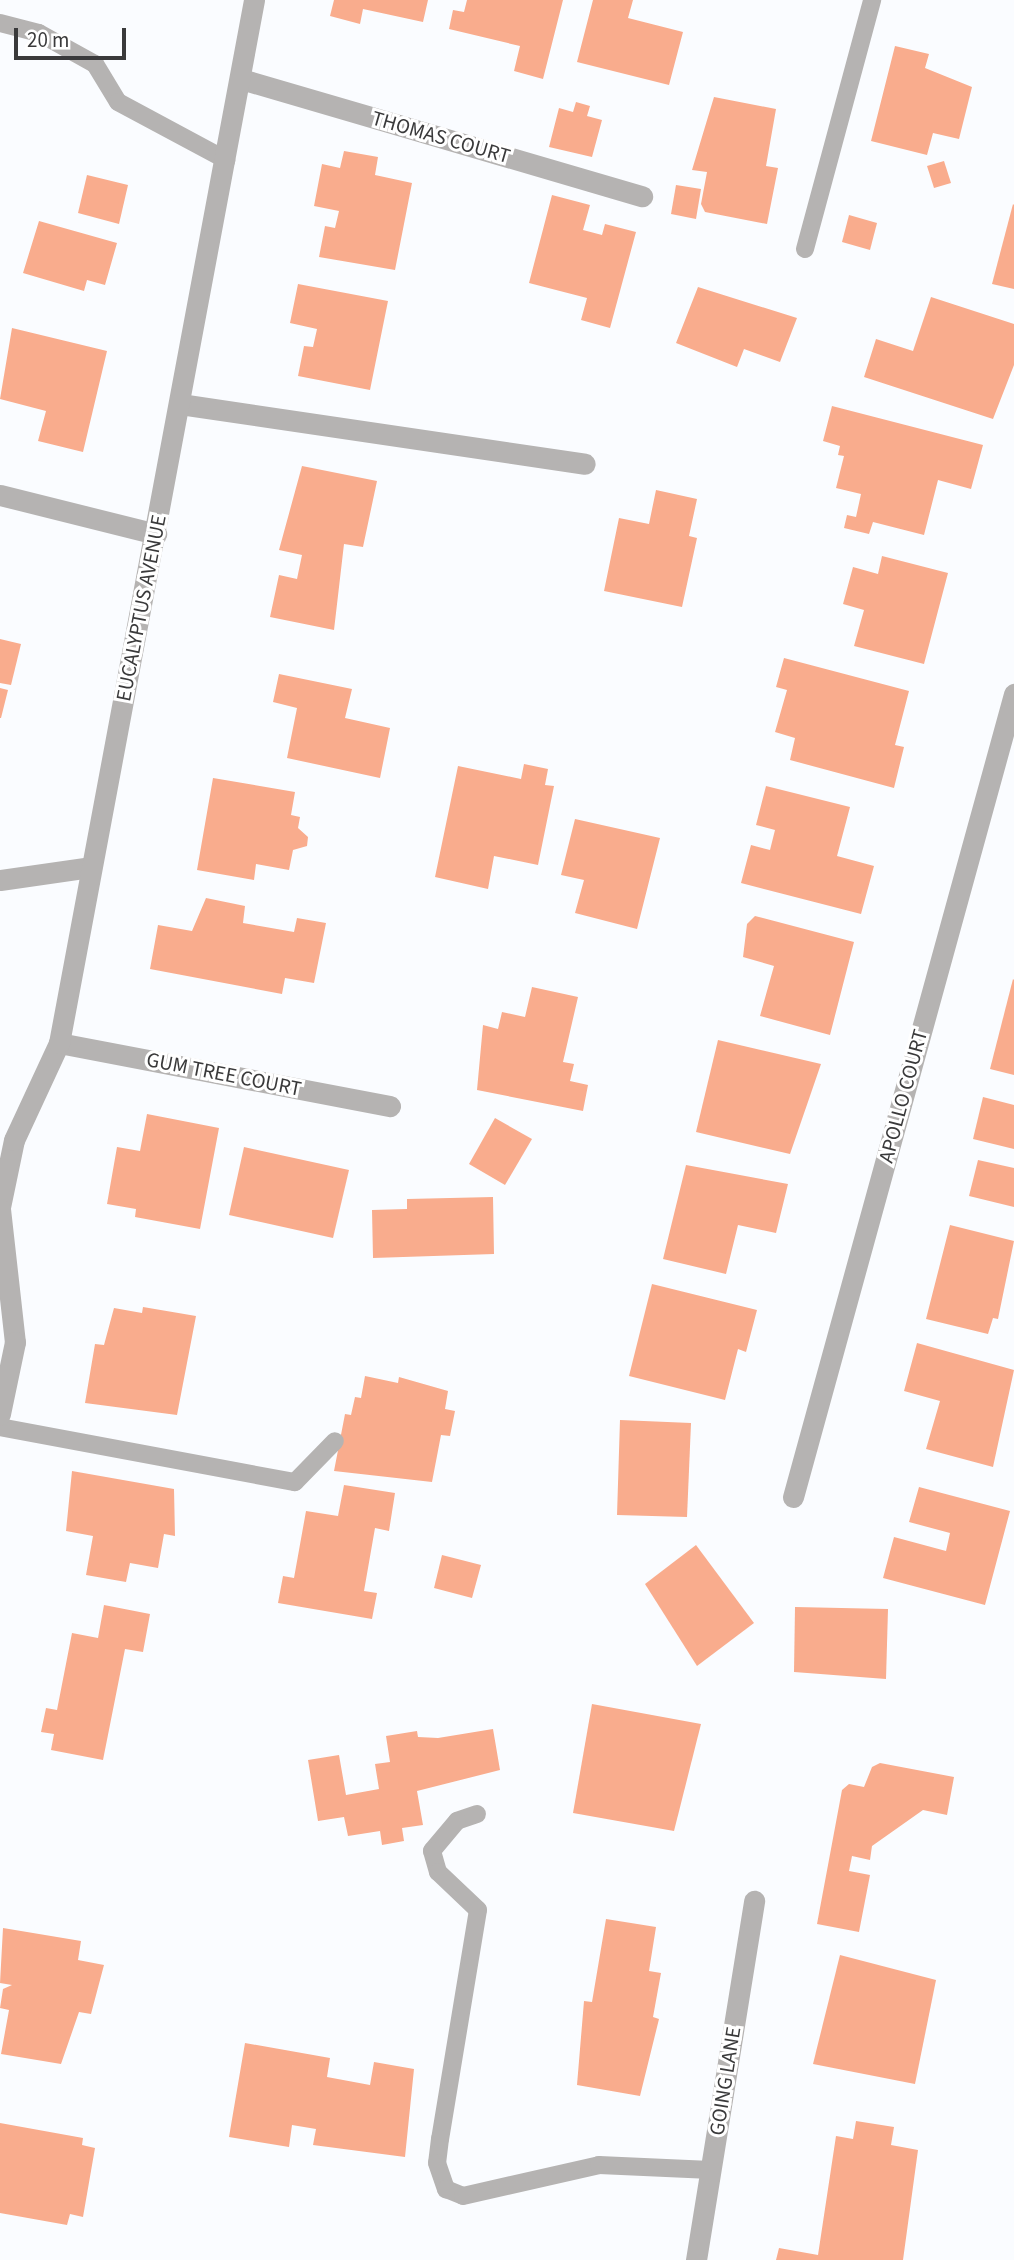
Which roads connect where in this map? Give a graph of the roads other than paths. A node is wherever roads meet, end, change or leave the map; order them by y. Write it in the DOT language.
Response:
graph roads {
  1 [pos="254,0"];
  2 [pos="872,0"];
  3 [pos="0,23"];
  4 [pos="241,79"];
  5 [pos="226,160"];
  6 [pos="642,196"];
  7 [pos="805,249"];
  8 [pos="180,404"];
  9 [pos="586,464"];
  10 [pos="0,495"];
  11 [pos="156,534"];
  12 [pos="1014,694"];
  13 [pos="90,867"];
  14 [pos="0,880"];
  15 [pos="59,1043"];
  16 [pos="390,1106"];
  17 [pos="0,1208"];
  18 [pos="0,1414"];
  19 [pos="0,1427"];
  20 [pos="335,1441"];
  21 [pos="793,1497"];
  22 [pos="477,1814"];
  23 [pos="754,1902"];
  24 [pos="711,2170"];
  25 [pos="696,2260"];
  1 -- 4 [label="street, EUCALYPTUS AVENUE"];
  2 -- 7 [label="lane"];
  3 -- 5 [label="lane"];
  4 -- 5 [label="street, EUCALYPTUS AVENUE"];
  4 -- 6 [label="street, THOMAS COURT"];
  5 -- 8 [label="street, EUCALYPTUS AVENUE"];
  8 -- 9 [label="street"];
  8 -- 11 [label="street, EUCALYPTUS AVENUE"];
  10 -- 11 [label="street"];
  11 -- 13 [label="street, EUCALYPTUS AVENUE"];
  12 -- 21 [label="street, APOLLO COURT"];
  13 -- 14 [label="street"];
  13 -- 15 [label="street, EUCALYPTUS AVENUE"];
  15 -- 16 [label="street, GUM TREE COURT"];
  15 -- 17 [label="street, EUCALYPTUS AVENUE"];
  17 -- 18 [label="street, EUCALYPTUS AVENUE"];
  19 -- 20 [label="lane"];
  22 -- 24 [label="lane"];
  23 -- 24 [label="street, GOING LANE"];
  24 -- 25 [label="street, GOING LANE"];
}
